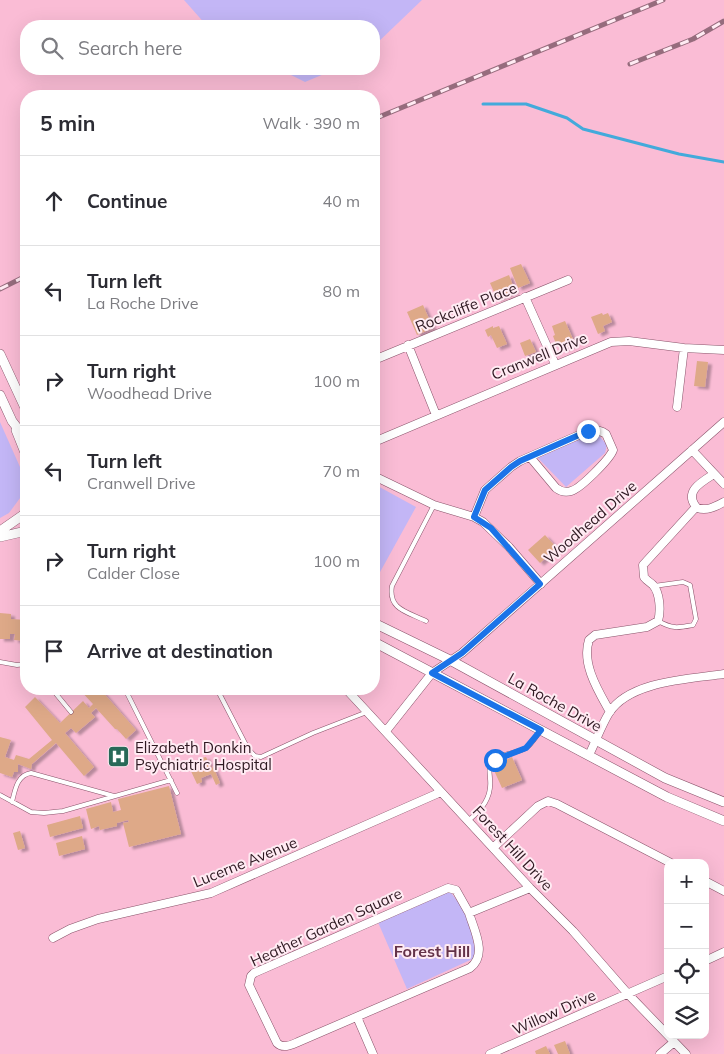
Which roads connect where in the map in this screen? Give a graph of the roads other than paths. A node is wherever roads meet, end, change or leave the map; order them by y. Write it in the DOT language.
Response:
graph roads {
  1 [pos="568,280"];
  2 [pos="525,298"];
  3 [pos="408,345"];
  4 [pos="684,348"];
  5 [pos="724,350"];
  6 [pos="0,354"];
  7 [pos="380,357"];
  8 [pos="555,364"];
  9 [pos="0,395"];
  10 [pos="20,397"];
  11 [pos="676,407"];
  12 [pos="436,415"];
  13 [pos="12,421"];
  14 [pos="724,422"];
  15 [pos="20,431"];
  16 [pos="380,439"];
  17 [pos="20,440"];
  18 [pos="692,450"];
  19 [pos="530,457"];
  20 [pos="714,474"];
  21 [pos="380,479"];
  22 [pos="724,484"];
  23 [pos="724,502"];
  24 [pos="434,505"];
  25 [pos="696,507"];
  26 [pos="474,517"];
  27 [pos="20,518"];
  28 [pos="0,532"];
  29 [pos="20,533"];
  30 [pos="20,536"];
  31 [pos="0,538"];
  32 [pos="540,584"];
  33 [pos="654,586"];
  34 [pos="426,621"];
  35 [pos="658,621"];
  36 [pos="380,626"];
  37 [pos="380,645"];
  38 [pos="450,660"];
  39 [pos="0,662"];
  40 [pos="20,665"];
  41 [pos="432,673"];
  42 [pos="724,674"];
  43 [pos="57,695"];
  44 [pos="128,695"];
  45 [pos="220,695"];
  46 [pos="351,695"];
  47 [pos="71,712"];
  48 [pos="367,712"];
  49 [pos="610,712"];
  50 [pos="541,730"];
  51 [pos="386,731"];
  52 [pos="596,741"];
  53 [pos="589,755"];
  54 [pos="171,780"];
  55 [pos="441,792"];
  56 [pos="177,793"];
  57 [pos="0,795"];
  58 [pos="114,796"];
  59 [pos="12,802"];
  60 [pos="724,802"];
  61 [pos="468,820"];
  62 [pos="724,821"];
  63 [pos="494,847"];
  64 [pos="664,859"];
  65 [pos="709,883"];
  66 [pos="530,888"];
  67 [pos="724,891"];
  68 [pos="469,913"];
  69 [pos="52,938"];
  70 [pos="724,952"];
  71 [pos="709,959"];
  72 [pos="664,978"];
  73 [pos="628,994"];
  74 [pos="357,1017"];
  75 [pos="674,1042"];
  76 [pos="373,1054"];
  77 [pos="490,1054"];
  78 [pos="660,1054"];
  79 [pos="686,1054"];
  1 -- 2 [label="street, Rockcliffe Place"];
  2 -- 3 [label="street, Rockcliffe Place"];
  2 -- 8 [label="street"];
  3 -- 7 [label="street, Rockcliffe Place"];
  3 -- 12 [label="street"];
  4 -- 5 [label="street, Cranwell Drive"];
  4 -- 8 [label="street, Cranwell Drive"];
  4 -- 11 [label="street"];
  6 -- 10 [label="street"];
  8 -- 12 [label="street, Cranwell Drive"];
  9 -- 13 [label="street"];
  12 -- 16 [label="street, Cranwell Drive"];
  13 -- 15 [label="street"];
  13 -- 17 [label="street"];
  14 -- 18 [label="street, Woodhead Drive"];
  18 -- 20 [label="street"];
  18 -- 32 [label="street, Woodhead Drive"];
  19 -- 19 [label="street"];
  19 -- 26 [label="street"];
  20 -- 22 [label="street"];
  20 -- 25 [label="street"];
  21 -- 24 [label="street"];
  23 -- 25 [label="street"];
  24 -- 26 [label="street"];
  24 -- 34 [label="lane"];
  25 -- 33 [label="street"];
  26 -- 32 [label="street"];
  27 -- 28 [label="street"];
  29 -- 31 [label="street"];
  30 -- 31 [label="street"];
  32 -- 38 [label="street, Woodhead Drive"];
  33 -- 35 [label="street"];
  33 -- 35 [label="lane"];
  35 -- 49 [label="street"];
  36 -- 38 [label="street, La Roche Drive"];
  37 -- 41 [label="street, La Roche Drive"];
  38 -- 41 [label="street"];
  38 -- 52 [label="street, La Roche Drive"];
  39 -- 40 [label="lane"];
  41 -- 50 [label="street, La Roche Drive"];
  41 -- 51 [label="street"];
  42 -- 49 [label="street"];
  43 -- 47 [label="lane"];
  44 -- 54 [label="lane"];
  45 -- 48 [label="lane"];
  46 -- 48 [label="street, Forest Hill Drive"];
  48 -- 51 [label="street, Forest Hill Drive"];
  49 -- 52 [label="street"];
  50 -- 53 [label="street, La Roche Drive"];
  50 -- 61 [label="lane"];
  51 -- 55 [label="street, Forest Hill Drive"];
  52 -- 53 [label="street"];
  52 -- 60 [label="street, La Roche Drive"];
  53 -- 62 [label="street, La Roche Drive"];
  54 -- 56 [label="lane"];
  54 -- 58 [label="lane"];
  55 -- 61 [label="street, Forest Hill Drive"];
  55 -- 69 [label="street, Lucerne Avenue"];
  57 -- 59 [label="lane"];
  58 -- 59 [label="lane"];
  58 -- 59 [label="lane"];
  61 -- 63 [label="street, Forest Hill Drive"];
  63 -- 64 [label="street"];
  63 -- 66 [label="street, Forest Hill Drive"];
  65 -- 67 [label="street"];
  66 -- 68 [label="street"];
  66 -- 73 [label="street, Forest Hill Drive"];
  68 -- 74 [label="street, Heather Garden Square"];
  68 -- 74 [label="street, Heather Garden Square"];
  70 -- 71 [label="street"];
  72 -- 73 [label="street, Willow Drive"];
  73 -- 75 [label="street, Forest Hill Drive"];
  73 -- 77 [label="street, Willow Drive"];
  74 -- 76 [label="street"];
  75 -- 78 [label="street"];
  75 -- 79 [label="street, Forest Hill Drive"];
}
